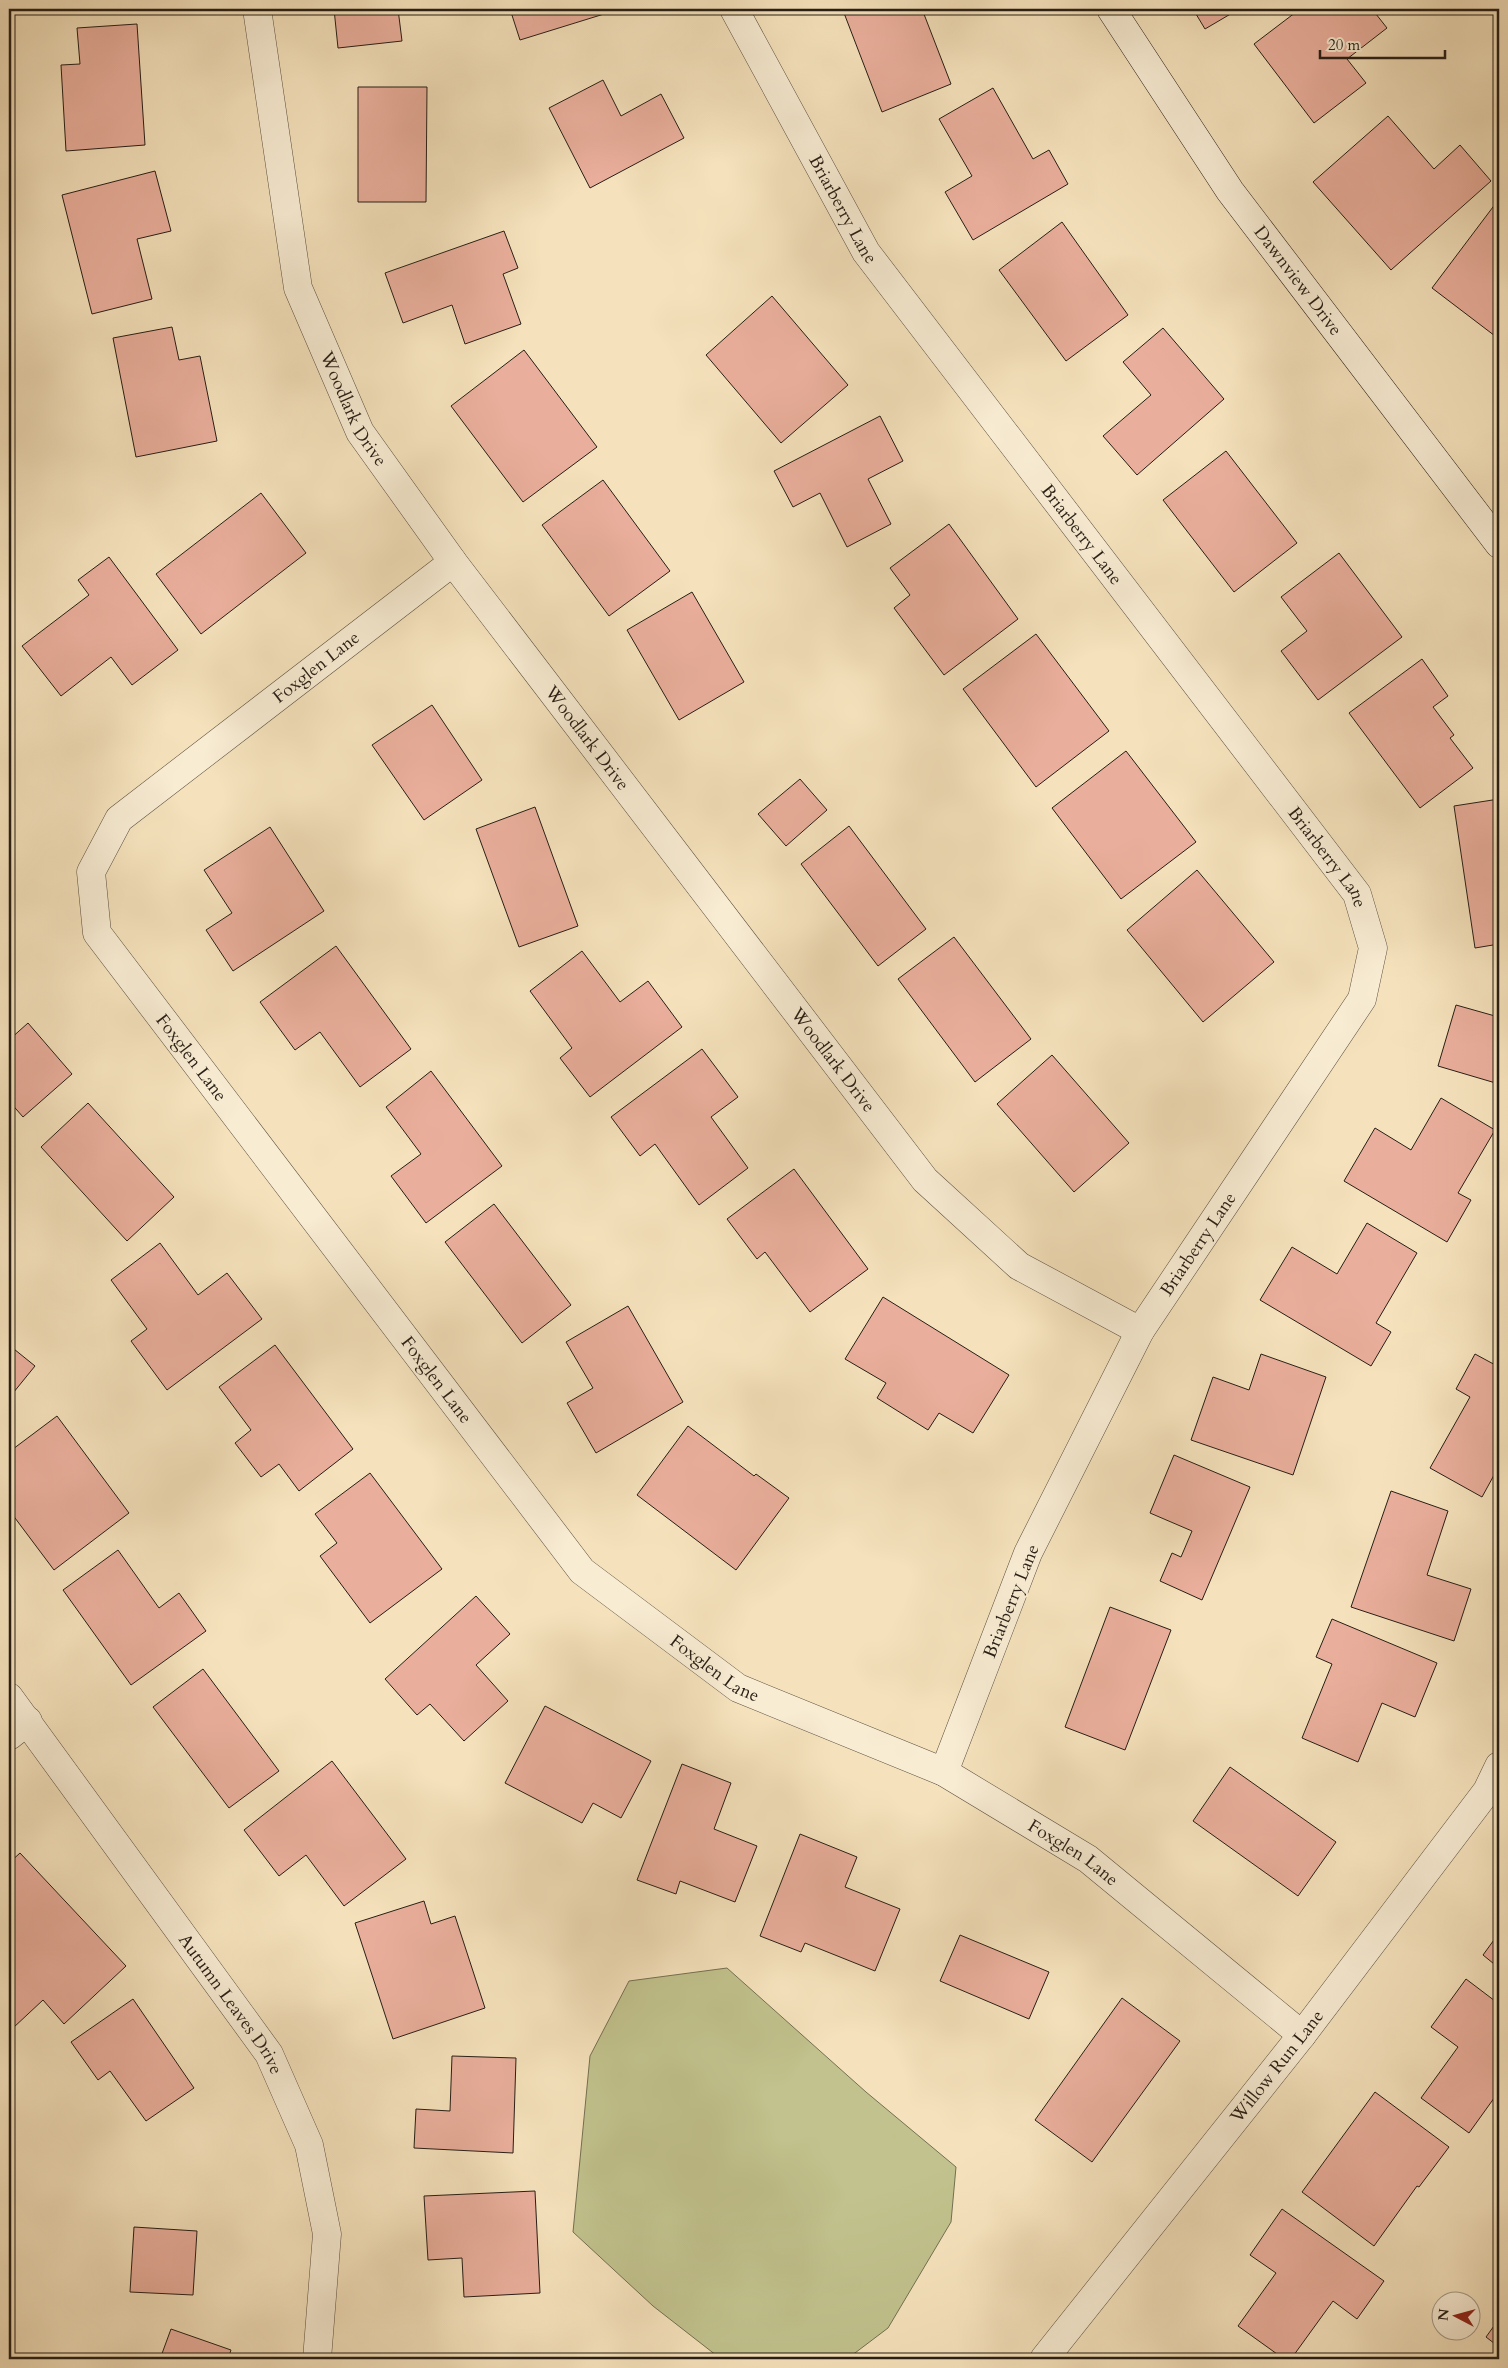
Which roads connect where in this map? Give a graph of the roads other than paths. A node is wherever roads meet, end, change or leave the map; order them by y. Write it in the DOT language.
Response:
graph roads {
  1 [pos="257,9"];
  2 [pos="734,9"];
  3 [pos="1111,9"];
  4 [pos="1499,544"];
  5 [pos="453,562"];
  6 [pos="1140,1331"];
  7 [pos="9,1697"];
  8 [pos="18,1729"];
  9 [pos="1499,1766"];
  10 [pos="944,1772"];
  11 [pos="1302,2035"];
  12 [pos="317,2359"];
  13 [pos="1044,2359"];
  1 -- 5 [label="street, Woodlark Drive"];
  2 -- 6 [label="street, Briarberry Lane"];
  3 -- 4 [label="street, Dawnview Drive"];
  5 -- 6 [label="street, Woodlark Drive"];
  5 -- 10 [label="street, Foxglen Lane"];
  6 -- 10 [label="street, Briarberry Lane"];
  7 -- 8 [label="street, Autumn Leaves Drive"];
  8 -- 12 [label="street, Autumn Leaves Drive"];
  9 -- 11 [label="street, Willow Run Lane"];
  10 -- 11 [label="street, Foxglen Lane"];
  11 -- 13 [label="street, Willow Run Lane"];
}
